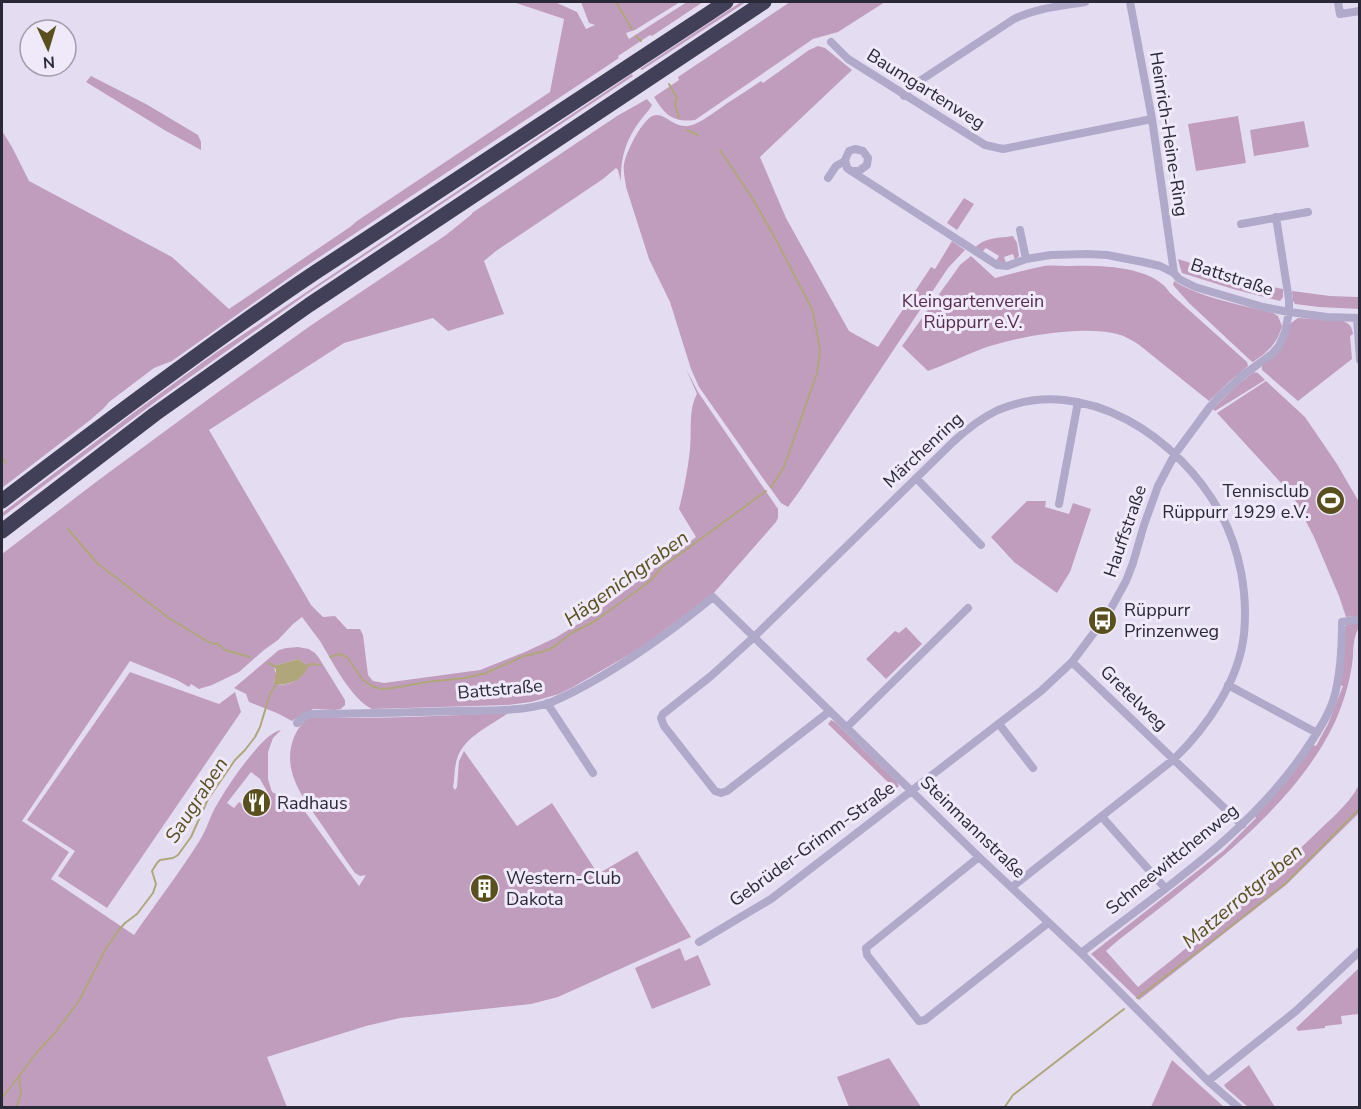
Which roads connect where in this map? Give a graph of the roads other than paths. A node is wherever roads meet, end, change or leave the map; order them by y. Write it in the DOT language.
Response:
graph roads {
  1 [pos="726,2"];
  2 [pos="764,2"];
  3 [pos="1085,2"];
  4 [pos="1130,2"];
  5 [pos="1338,2"];
  6 [pos="1359,11"];
  7 [pos="831,42"];
  8 [pos="904,96"];
  9 [pos="1152,119"];
  10 [pos="845,161"];
  11 [pos="851,171"];
  12 [pos="828,178"];
  13 [pos="1308,212"];
  14 [pos="1276,218"];
  15 [pos="1241,224"];
  16 [pos="1020,230"];
  17 [pos="1026,259"];
  18 [pos="1174,273"];
  19 [pos="1289,312"];
  20 [pos="1358,318"];
  21 [pos="1359,360"];
  22 [pos="1078,402"];
  23 [pos="1175,454"];
  24 [pos="916,478"];
  25 [pos="2,501"];
  26 [pos="1059,504"];
  27 [pos="2,531"];
  28 [pos="981,545"];
  29 [pos="713,597"];
  30 [pos="968,608"];
  31 [pos="1359,619"];
  32 [pos="754,637"];
  33 [pos="1072,662"];
  34 [pos="1228,685"];
  35 [pos="547,703"];
  36 [pos="830,711"];
  37 [pos="297,723"];
  38 [pos="999,724"];
  39 [pos="847,727"];
  40 [pos="1317,733"];
  41 [pos="1174,759"];
  42 [pos="1033,768"];
  43 [pos="593,773"];
  44 [pos="913,791"];
  45 [pos="1102,817"];
  46 [pos="1242,825"];
  47 [pos="979,856"];
  48 [pos="1012,887"];
  49 [pos="1165,888"];
  50 [pos="1048,923"];
  51 [pos="699,942"];
  52 [pos="1359,951"];
  53 [pos="1081,953"];
  54 [pos="1209,1081"];
  55 [pos="1239,1107"];
  1 -- 25 [label="highway"];
  2 -- 27 [label="highway"];
  3 -- 8 [label="street"];
  4 -- 9 [label="street, Heinrich-Heine-Ring"];
  5 -- 6 [label="street"];
  7 -- 8 [label="street, Baumgartenweg"];
  8 -- 9 [label="street, Baumgartenweg"];
  9 -- 18 [label="street, Heinrich-Heine-Ring"];
  10 -- 11 [label="street"];
  10 -- 11 [label="street"];
  10 -- 12 [label="street"];
  11 -- 17 [label="street, Battstraße"];
  13 -- 14 [label="street"];
  14 -- 15 [label="street"];
  14 -- 19 [label="street, Hauffstraße"];
  16 -- 17 [label="street"];
  17 -- 18 [label="street, Battstraße"];
  18 -- 19 [label="street, Battstraße"];
  19 -- 20 [label="street, Battstraße"];
  19 -- 23 [label="street, Hauffstraße"];
  20 -- 21 [label="street"];
  22 -- 23 [label="street, Märchenring"];
  22 -- 24 [label="street, Märchenring"];
  22 -- 26 [label="street"];
  23 -- 33 [label="street, Hauffstraße"];
  23 -- 34 [label="street, Märchenring"];
  24 -- 28 [label="street"];
  24 -- 32 [label="street, Märchenring"];
  29 -- 32 [label="street, Steinmannstraße"];
  29 -- 35 [label="street, Battstraße"];
  30 -- 39 [label="street"];
  31 -- 40 [label="street, Schneewittchenweg"];
  32 -- 36 [label="street, Steinmannstraße"];
  32 -- 36 [label="street, Märchenring"];
  33 -- 38 [label="street, Hauffstraße"];
  33 -- 41 [label="street, Gretelweg"];
  34 -- 40 [label="street"];
  34 -- 41 [label="street, Märchenring"];
  35 -- 37 [label="street, Battstraße"];
  35 -- 43 [label="street"];
  36 -- 39 [label="street, Steinmannstraße"];
  38 -- 42 [label="street"];
  38 -- 44 [label="street, Hauffstraße"];
  39 -- 44 [label="street, Steinmannstraße"];
  40 -- 46 [label="street, Schneewittchenweg"];
  41 -- 45 [label="street, Märchenring"];
  41 -- 46 [label="street, Gretelweg"];
  44 -- 47 [label="street, Steinmannstraße"];
  44 -- 51 [label="street, Gebrüder-Grimm-Straße"];
  45 -- 48 [label="street, Märchenring"];
  45 -- 49 [label="street"];
  46 -- 49 [label="street, Schneewittchenweg"];
  47 -- 48 [label="street, Steinmannstraße"];
  47 -- 50 [label="street"];
  48 -- 50 [label="street, Steinmannstraße"];
  49 -- 53 [label="street, Schneewittchenweg"];
  50 -- 53 [label="street, Steinmannstraße"];
  52 -- 54 [label="street"];
  53 -- 54 [label="street, Steinmannstraße"];
  54 -- 55 [label="street, Steinmannstraße"];
}
